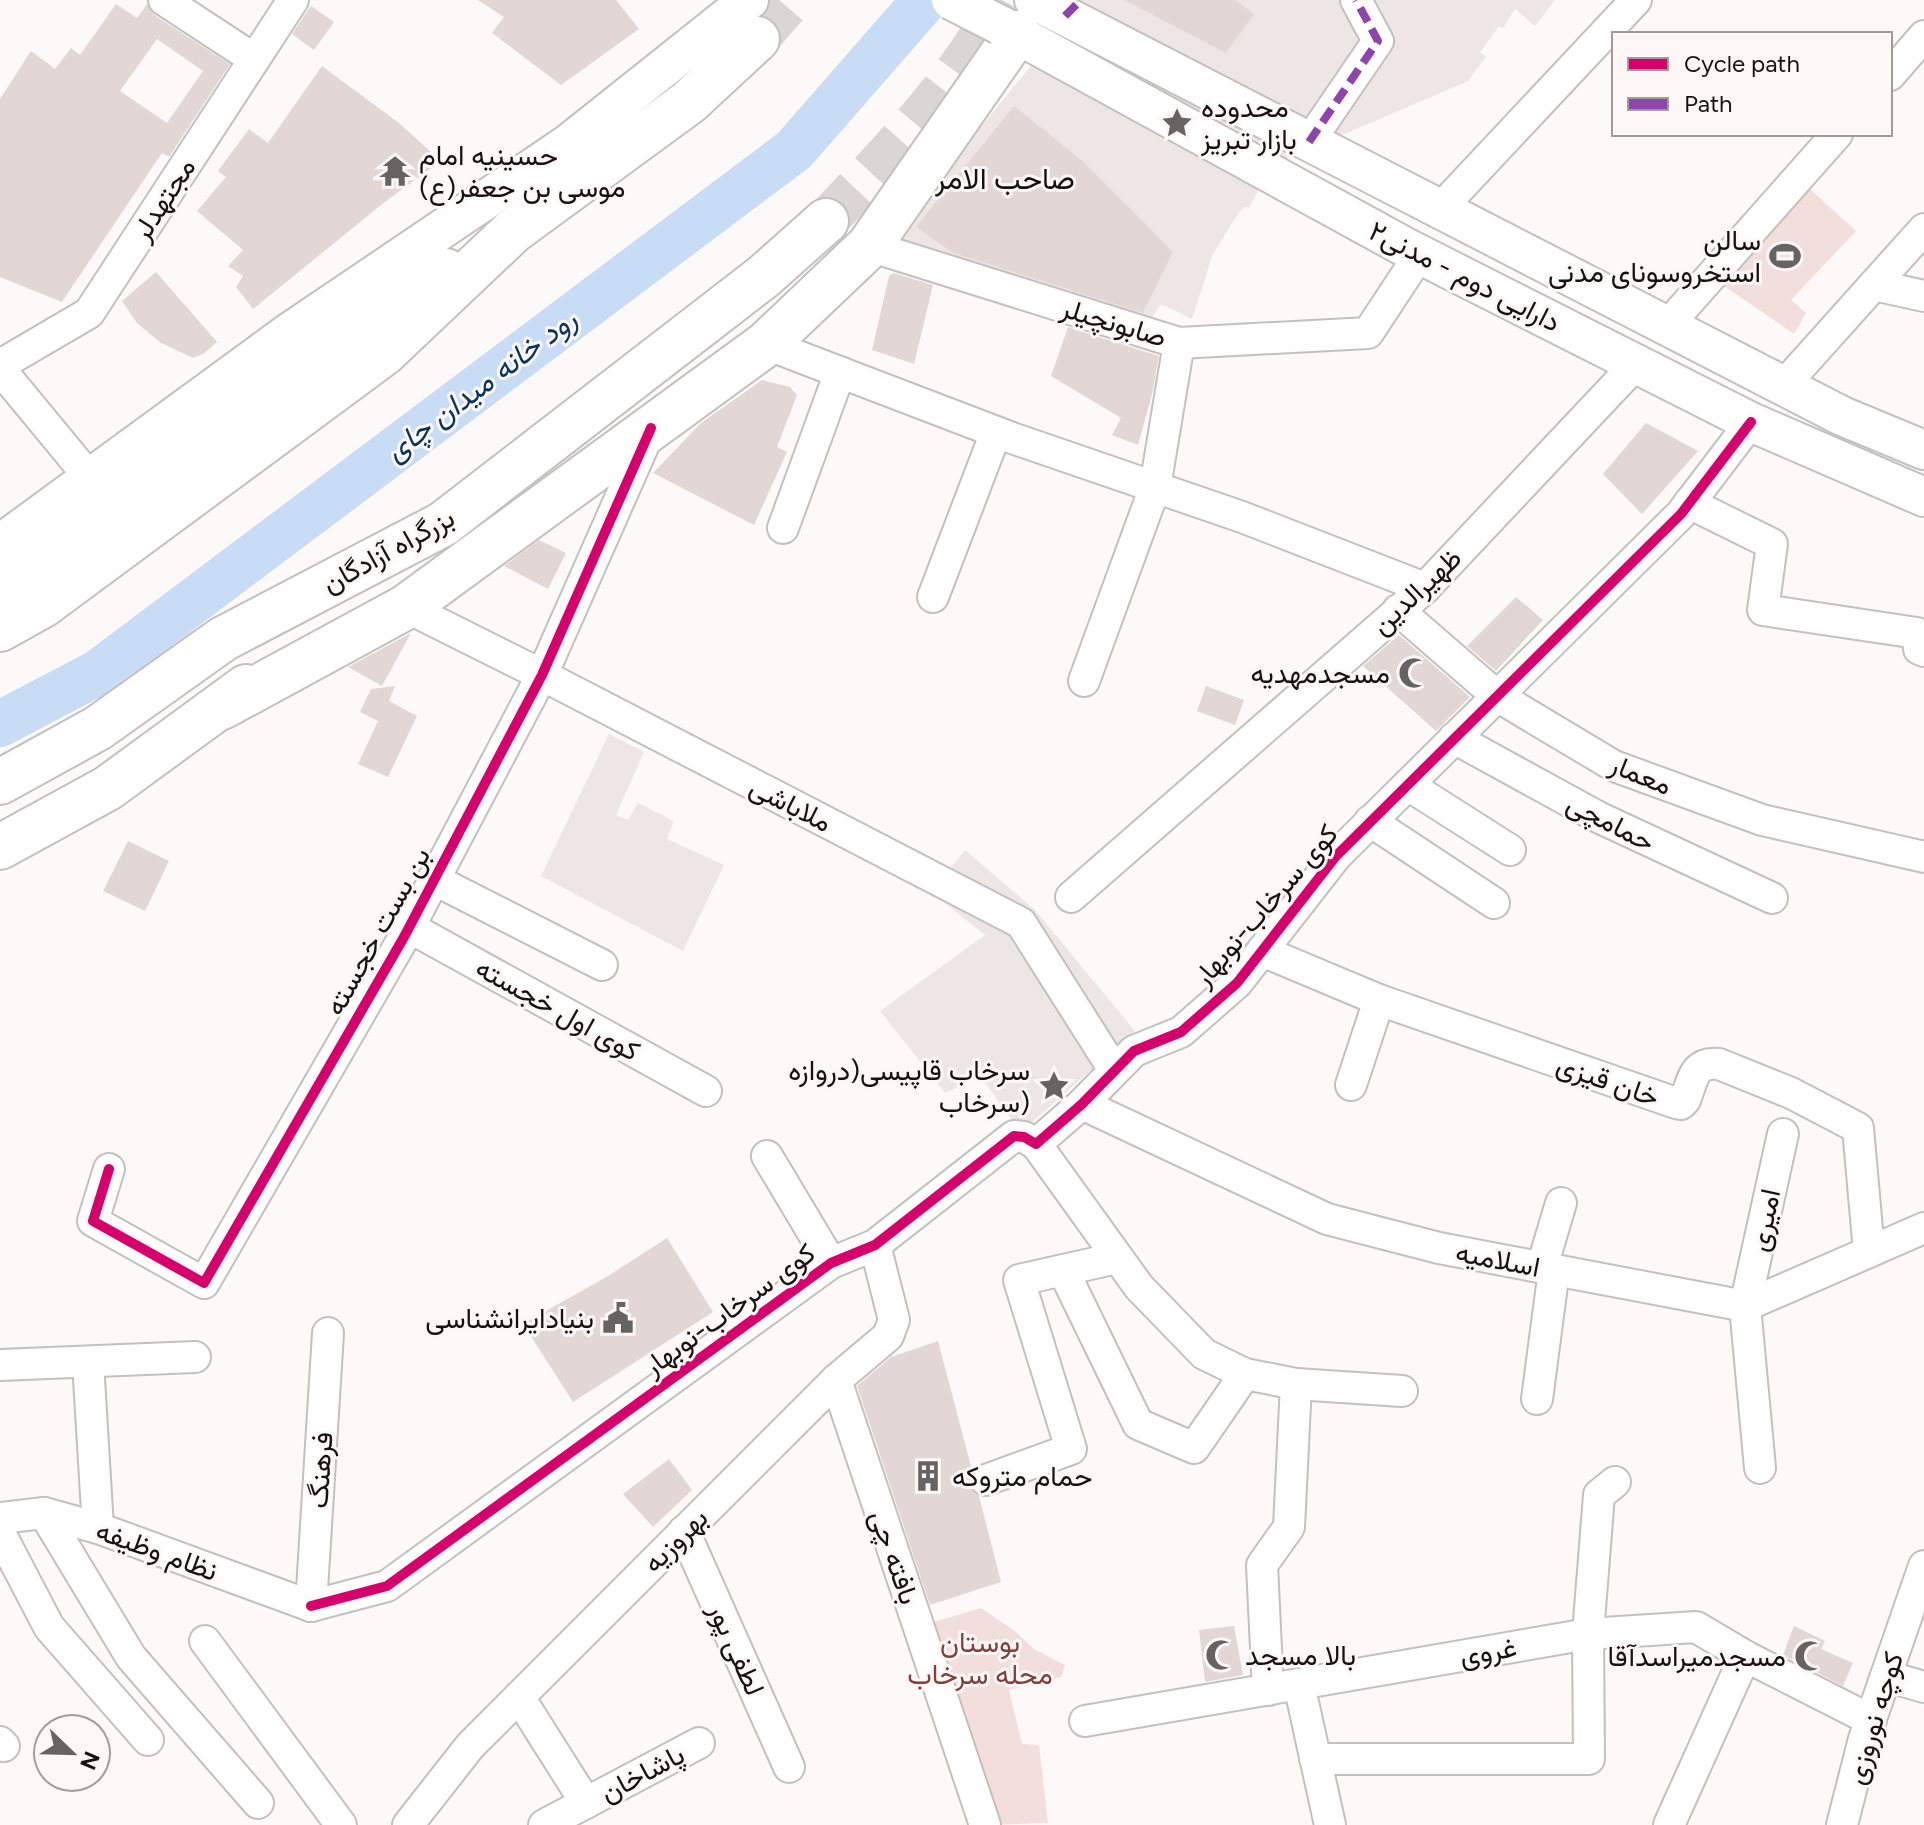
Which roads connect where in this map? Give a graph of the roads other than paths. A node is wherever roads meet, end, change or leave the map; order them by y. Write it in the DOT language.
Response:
graph roads {
  1 [pos="164,0"];
  2 [pos="293,0"];
  3 [pos="951,0"];
  4 [pos="1356,0"];
  5 [pos="1636,0"];
  6 [pos="1039,12"];
  7 [pos="753,19"];
  8 [pos="1924,36"];
  9 [pos="254,59"];
  10 [pos="1152,60"];
  11 [pos="1892,73"];
  12 [pos="1131,95"];
  13 [pos="1835,136"];
  14 [pos="1309,142"];
  15 [pos="1439,210"];
  16 [pos="826,221"];
  17 [pos="1924,229"];
  18 [pos="513,231"];
  19 [pos="869,246"];
  20 [pos="1420,254"];
  21 [pos="1874,285"];
  22 [pos="1924,296"];
  23 [pos="1667,326"];
  24 [pos="1179,343"];
  25 [pos="766,344"];
  26 [pos="1636,364"];
  27 [pos="0,367"];
  28 [pos="840,372"];
  29 [pos="1784,385"];
  30 [pos="1751,422"];
  31 [pos="651,428"];
  32 [pos="996,432"];
  33 [pos="1924,450"];
  34 [pos="90,478"];
  35 [pos="1155,487"];
  36 [pos="1924,497"];
  37 [pos="1689,503"];
  38 [pos="443,524"];
  39 [pos="783,528"];
  40 [pos="0,544"];
  41 [pos="0,584"];
  42 [pos="1425,588"];
  43 [pos="933,597"];
  44 [pos="406,607"];
  45 [pos="1398,610"];
  46 [pos="0,629"];
  47 [pos="1924,651"];
  48 [pos="542,675"];
  49 [pos="1084,681"];
  50 [pos="1497,696"];
  51 [pos="222,707"];
  52 [pos="1454,738"];
  53 [pos="0,782"];
  54 [pos="1408,785"];
  55 [pos="1370,821"];
  56 [pos="0,847"];
  57 [pos="1510,850"];
  58 [pos="1924,857"];
  59 [pos="433,879"];
  60 [pos="1071,897"];
  61 [pos="1772,898"];
  62 [pos="1494,903"];
  63 [pos="409,927"];
  64 [pos="1262,951"];
  65 [pos="602,965"];
  66 [pos="1379,1000"];
  67 [pos="1114,1070"];
  68 [pos="1351,1085"];
  69 [pos="706,1091"];
  70 [pos="1082,1104"];
  71 [pos="1783,1134"];
  72 [pos="1036,1144"];
  73 [pos="767,1156"];
  74 [pos="109,1169"];
  75 [pos="1561,1203"];
  76 [pos="1924,1228"];
  77 [pos="875,1245"];
  78 [pos="1869,1252"];
  79 [pos="1117,1258"];
  80 [pos="831,1263"];
  81 [pos="1548,1269"];
  82 [pos="1063,1270"];
  83 [pos="1745,1306"];
  84 [pos="328,1333"];
  85 [pos="195,1357"];
  86 [pos="88,1362"];
  87 [pos="0,1365"];
  88 [pos="1245,1374"];
  89 [pos="836,1380"];
  90 [pos="1296,1384"];
  91 [pos="1402,1391"];
  92 [pos="1537,1399"];
  93 [pos="1760,1468"];
  94 [pos="986,1480"];
  95 [pos="1615,1482"];
  96 [pos="44,1513"];
  97 [pos="0,1518"];
  98 [pos="98,1528"];
  99 [pos="684,1531"];
  100 [pos="0,1533"];
  101 [pos="1924,1566"];
  102 [pos="311,1606"];
  103 [pos="1588,1634"];
  104 [pos="205,1641"];
  105 [pos="1745,1656"];
  106 [pos="1886,1676"];
  107 [pos="1299,1684"];
  108 [pos="1924,1687"];
  109 [pos="1268,1690"];
  110 [pos="519,1697"];
  111 [pos="1871,1720"];
  112 [pos="1085,1721"];
  113 [pos="148,1740"];
  114 [pos="699,1743"];
  115 [pos="1315,1759"];
  116 [pos="789,1767"];
  117 [pos="258,1803"];
  118 [pos="586,1803"];
  119 [pos="341,1825"];
  120 [pos="408,1825"];
  121 [pos="544,1825"];
  122 [pos="985,1825"];
  123 [pos="1330,1825"];
  124 [pos="1669,1825"];
  125 [pos="1842,1825"];
  1 -- 9 [label="street"];
  2 -- 9 [label="street, مجتهدلر"];
  3 -- 6 [label="main road, bridge"];
  4 -- 14 [label="street"];
  5 -- 15 [label="street"];
  6 -- 10 [label="main road, دارایی دوم - مدنی۲"];
  6 -- 12 [label="main road, دارایی دوم - مدنی۲"];
  6 -- 19 [label="highway"];
  7 -- 18 [label="highway"];
  7 -- 34 [label="main road"];
  8 -- 11 [label="street"];
  9 -- 27 [label="street, مجتهدلر"];
  10 -- 12 [label="main road"];
  10 -- 14 [label="main road, دارایی دوم - مدنی۲"];
  12 -- 20 [label="main road, دارایی دوم - مدنی۲"];
  13 -- 23 [label="street"];
  14 -- 15 [label="main road, دارایی دوم - مدنی۲"];
  15 -- 23 [label="main road, دارایی دوم - مدنی۲"];
  16 -- 38 [label="highway, بزرگراه آزادگان"];
  17 -- 21 [label="street"];
  18 -- 41 [label="highway"];
  18 -- 46 [label="highway"];
  19 -- 24 [label="street, صابونچیلر"];
  19 -- 25 [label="highway"];
  20 -- 24 [label="street, صابونچیلر"];
  20 -- 26 [label="main road, دارایی دوم - مدنی۲"];
  21 -- 22 [label="street"];
  21 -- 29 [label="street"];
  23 -- 29 [label="main road, دارایی دوم - مدنی۲"];
  24 -- 35 [label="street"];
  25 -- 28 [label="street"];
  25 -- 31 [label="highway"];
  26 -- 30 [label="main road, دارایی دوم - مدنی۲"];
  26 -- 42 [label="street, ظهیرالدین"];
  27 -- 34 [label="street"];
  28 -- 32 [label="street"];
  28 -- 39 [label="street"];
  29 -- 33 [label="main road, دارایی دوم - مدنی۲"];
  30 -- 36 [label="main road, دارایی دوم - مدنی۲"];
  30 -- 37 [label="street, کوی سرخاب-نوبهار"];
  31 -- 44 [label="highway"];
  31 -- 48 [label="street, بن بست خجسته"];
  32 -- 35 [label="street"];
  32 -- 43 [label="street"];
  34 -- 40 [label="main road"];
  35 -- 42 [label="street"];
  35 -- 49 [label="street"];
  37 -- 47 [label="street"];
  37 -- 50 [label="street, کوی سرخاب-نوبهار"];
  38 -- 51 [label="highway"];
  38 -- 53 [label="highway, بزرگراه آزادگان"];
  42 -- 45 [label="street, ظهیرالدین"];
  44 -- 48 [label="street, ملاباشی"];
  44 -- 51 [label="highway"];
  45 -- 50 [label="street, معمار"];
  45 -- 60 [label="street, ظهیرالدین"];
  48 -- 59 [label="street, بن بست خجسته"];
  48 -- 67 [label="street, ملاباشی"];
  50 -- 52 [label="street, کوی سرخاب-نوبهار"];
  50 -- 58 [label="street, معمار"];
  51 -- 56 [label="highway"];
  52 -- 54 [label="street, کوی سرخاب-نوبهار"];
  52 -- 61 [label="street, حمامچی"];
  54 -- 55 [label="street, کوی سرخاب-نوبهار"];
  54 -- 57 [label="street"];
  55 -- 62 [label="street"];
  55 -- 64 [label="street, کوی سرخاب-نوبهار"];
  59 -- 63 [label="street, بن بست خجسته"];
  59 -- 65 [label="street"];
  63 -- 69 [label="street, کوی اول خجسته"];
  63 -- 74 [label="street, بن بست خجسته"];
  64 -- 66 [label="street, خان قیزی"];
  64 -- 67 [label="street, کوی سرخاب-نوبهار"];
  66 -- 68 [label="street"];
  66 -- 78 [label="street, خان قیزی"];
  67 -- 70 [label="street, کوی سرخاب-نوبهار"];
  70 -- 72 [label="street, کوی سرخاب-نوبهار"];
  70 -- 81 [label="street, اسلامیه"];
  71 -- 83 [label="street, امیری"];
  72 -- 77 [label="street, کوی سرخاب-نوبهار"];
  72 -- 79 [label="street"];
  73 -- 80 [label="street"];
  75 -- 81 [label="street"];
  76 -- 78 [label="street"];
  77 -- 80 [label="street, کوی سرخاب-نوبهار"];
  77 -- 89 [label="street, بهروزیه"];
  78 -- 83 [label="street"];
  79 -- 82 [label="street"];
  79 -- 88 [label="street"];
  80 -- 102 [label="street, کوی سرخاب-نوبهار"];
  81 -- 83 [label="street, اسلامیه"];
  81 -- 92 [label="street"];
  82 -- 88 [label="street"];
  82 -- 94 [label="street"];
  83 -- 93 [label="street, امیری"];
  84 -- 102 [label="street, فرهنگ"];
  85 -- 86 [label="street"];
  86 -- 87 [label="street"];
  86 -- 98 [label="street"];
  88 -- 90 [label="street"];
  89 -- 99 [label="street, بهروزیه"];
  89 -- 122 [label="street, بافته چی"];
  90 -- 91 [label="street"];
  90 -- 109 [label="street"];
  95 -- 103 [label="street"];
  96 -- 97 [label="street, نظام وظیفه"];
  96 -- 98 [label="street, نظام وظیفه"];
  96 -- 117 [label="street"];
  98 -- 102 [label="street, نظام وظیفه"];
  99 -- 110 [label="street, بهروزیه"];
  99 -- 116 [label="street, لطفی پور"];
  100 -- 113 [label="street"];
  101 -- 106 [label="street, کوچه نوروزی"];
  103 -- 105 [label="street, غروی"];
  103 -- 107 [label="street, غروی"];
  103 -- 115 [label="street"];
  104 -- 119 [label="street"];
  105 -- 111 [label="street, غروی"];
  105 -- 124 [label="street"];
  106 -- 108 [label="street"];
  106 -- 111 [label="street, کوچه نوروزی"];
  107 -- 109 [label="street, غروی"];
  107 -- 115 [label="street"];
  109 -- 112 [label="street, غروی"];
  110 -- 118 [label="street, پاشاخان"];
  110 -- 120 [label="street, بهروزیه"];
  111 -- 125 [label="street, کوچه نوروزی"];
  114 -- 118 [label="street, پاشاخان"];
  115 -- 123 [label="street"];
  118 -- 121 [label="street, پاشاخان"];
}
